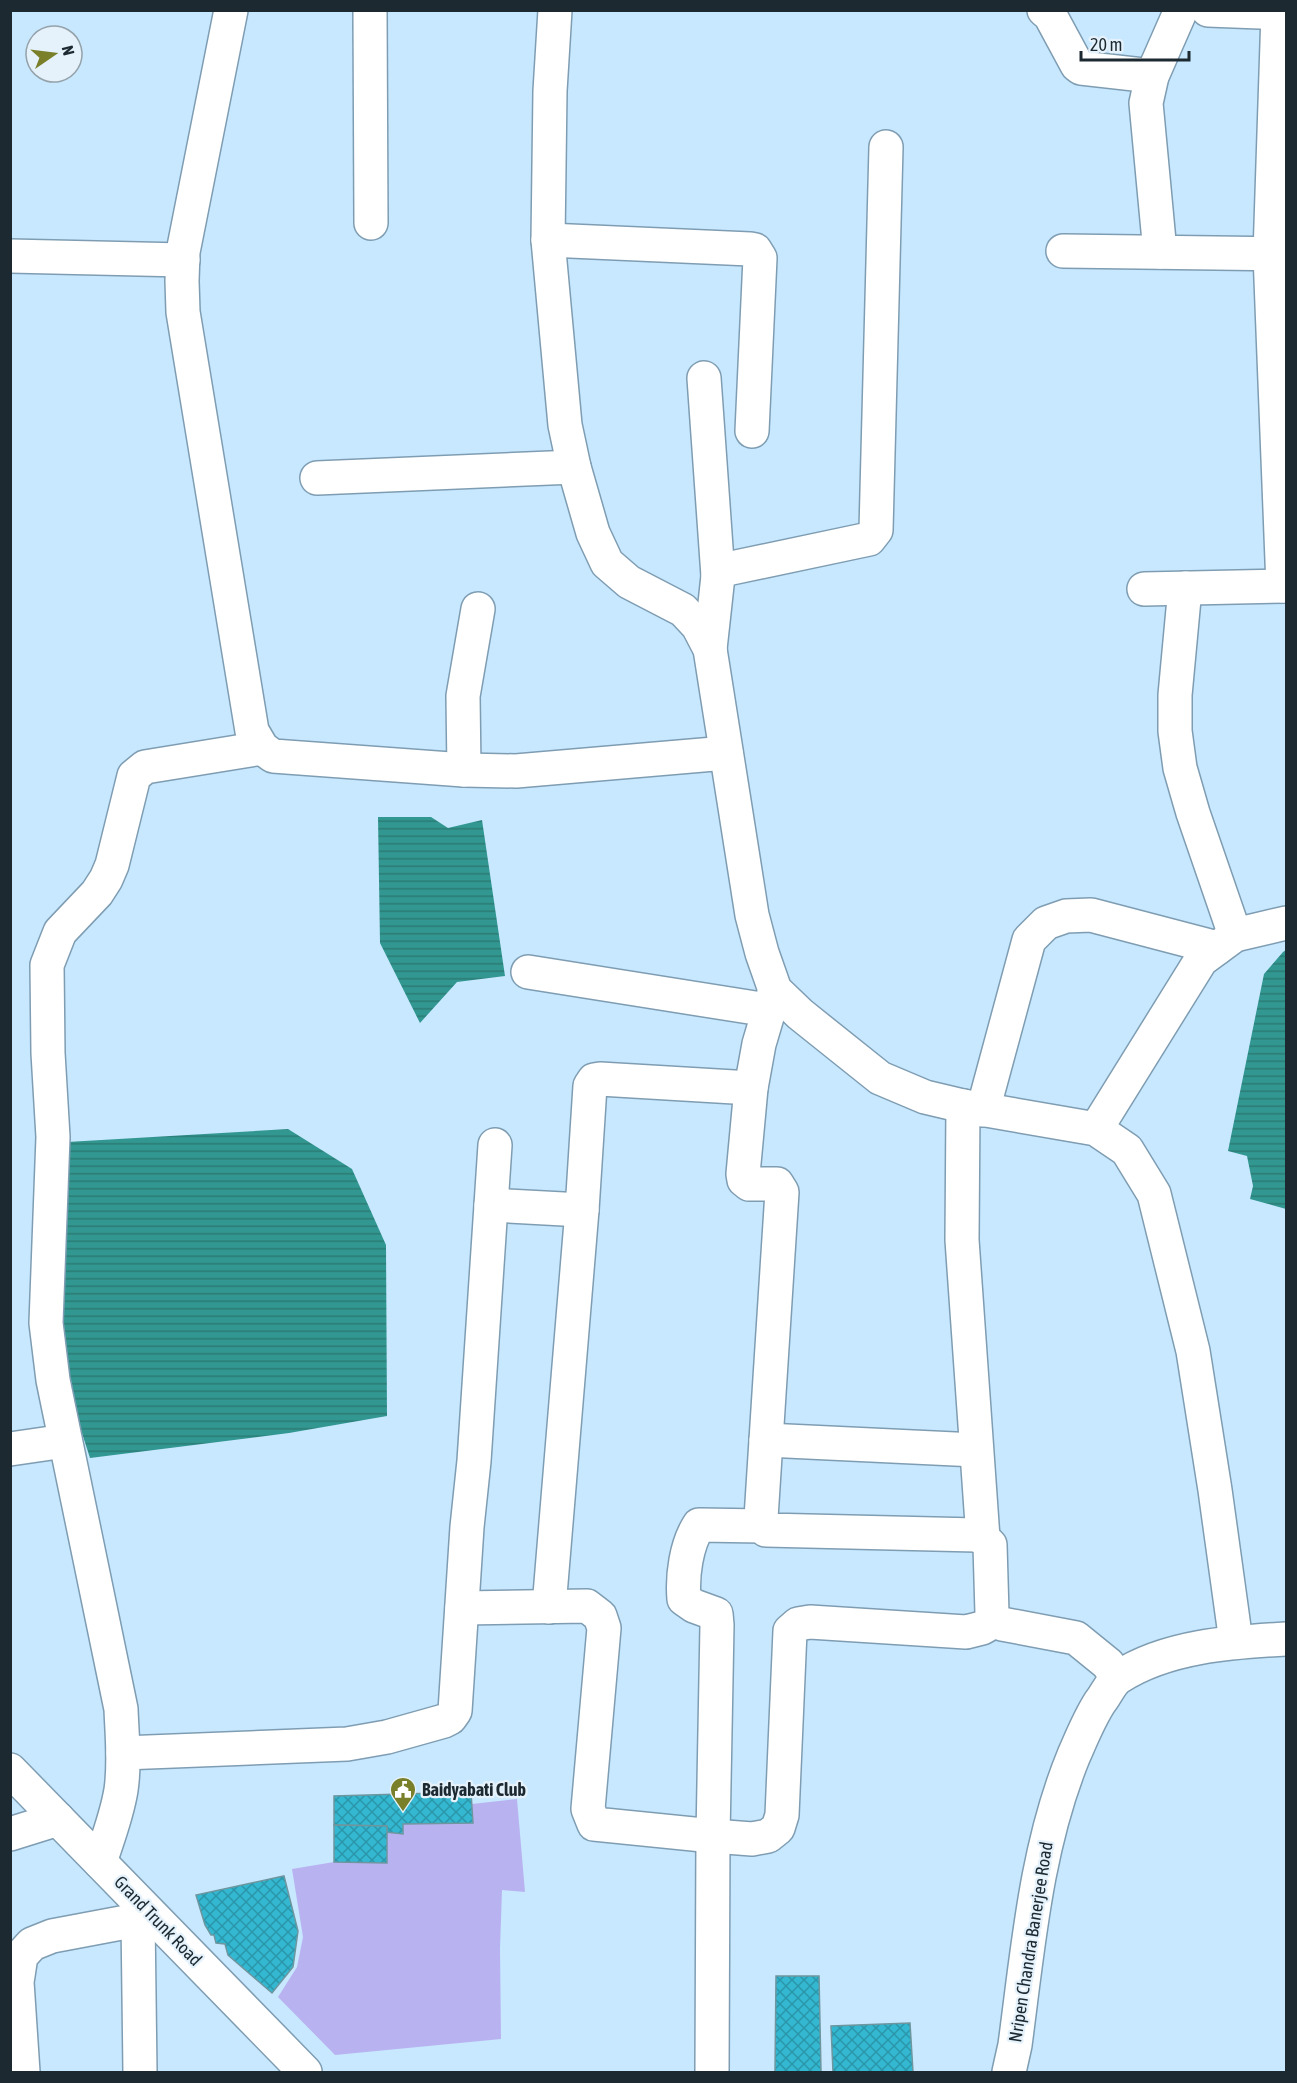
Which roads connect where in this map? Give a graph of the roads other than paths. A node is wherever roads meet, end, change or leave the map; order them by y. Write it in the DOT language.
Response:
graph roads {
  1 [pos="231,10"];
  2 [pos="370,10"];
  3 [pos="555,10"];
  4 [pos="1044,10"];
  5 [pos="1181,10"];
  6 [pos="1208,10"];
  7 [pos="1271,12"];
  8 [pos="1152,76"];
  9 [pos="885,147"];
  10 [pos="371,223"];
  11 [pos="548,240"];
  12 [pos="1063,251"];
  13 [pos="1160,252"];
  14 [pos="1278,254"];
  15 [pos="10,256"];
  16 [pos="183,260"];
  17 [pos="704,378"];
  18 [pos="752,431"];
  19 [pos="574,467"];
  20 [pos="317,478"];
  21 [pos="718,576"];
  22 [pos="1285,586"];
  23 [pos="1185,588"];
  24 [pos="1144,589"];
  25 [pos="478,609"];
  26 [pos="710,649"];
  27 [pos="262,748"];
  28 [pos="726,753"];
  29 [pos="464,770"];
  30 [pos="1287,923"];
  31 [pos="1226,942"];
  32 [pos="528,972"];
  33 [pos="772,1000"];
  34 [pos="751,1088"];
  35 [pos="973,1108"];
  36 [pos="1096,1129"];
  37 [pos="495,1145"];
  38 [pos="491,1205"];
  39 [pos="582,1210"];
  40 [pos="766,1440"];
  41 [pos="65,1441"];
  42 [pos="10,1449"];
  43 [pos="976,1450"];
  44 [pos="763,1526"];
  45 [pos="983,1538"];
  46 [pos="549,1607"];
  47 [pos="462,1608"];
  48 [pos="996,1620"];
  49 [pos="1287,1639"];
  50 [pos="1236,1641"];
  51 [pos="1117,1678"];
  52 [pos="123,1753"];
  53 [pos="10,1770"];
  54 [pos="58,1819"];
  55 [pos="10,1834"];
  56 [pos="713,1836"];
  57 [pos="100,1862"];
  58 [pos="145,1918"];
  59 [pos="23,2073"];
  60 [pos="140,2073"];
  61 [pos="305,2073"];
  62 [pos="712,2073"];
  63 [pos="1009,2073"];
  1 -- 16 [label="street"];
  2 -- 10 [label="street"];
  3 -- 11 [label="street"];
  4 -- 8 [label="street"];
  5 -- 8 [label="street"];
  6 -- 7 [label="street"];
  7 -- 14 [label="street"];
  8 -- 13 [label="street"];
  9 -- 21 [label="street"];
  11 -- 18 [label="street"];
  11 -- 19 [label="street"];
  12 -- 13 [label="street"];
  13 -- 14 [label="street"];
  14 -- 22 [label="street"];
  15 -- 16 [label="street"];
  16 -- 27 [label="street"];
  17 -- 21 [label="street"];
  19 -- 20 [label="street"];
  19 -- 26 [label="street"];
  21 -- 26 [label="street"];
  22 -- 23 [label="street"];
  23 -- 24 [label="street"];
  23 -- 31 [label="street"];
  25 -- 29 [label="street"];
  26 -- 28 [label="street"];
  27 -- 29 [label="street"];
  27 -- 41 [label="street"];
  28 -- 29 [label="street"];
  28 -- 33 [label="street"];
  30 -- 31 [label="street"];
  31 -- 35 [label="street"];
  31 -- 36 [label="street"];
  32 -- 33 [label="street"];
  33 -- 34 [label="street"];
  33 -- 35 [label="street"];
  34 -- 39 [label="street"];
  34 -- 40 [label="street"];
  35 -- 36 [label="street"];
  35 -- 43 [label="street"];
  36 -- 50 [label="street"];
  37 -- 38 [label="street"];
  38 -- 39 [label="street"];
  38 -- 47 [label="street"];
  39 -- 46 [label="street"];
  40 -- 43 [label="street"];
  40 -- 44 [label="street"];
  41 -- 42 [label="street"];
  41 -- 52 [label="street"];
  43 -- 45 [label="street"];
  44 -- 45 [label="street"];
  44 -- 56 [label="street"];
  45 -- 48 [label="street"];
  46 -- 47 [label="street"];
  46 -- 56 [label="street"];
  47 -- 52 [label="street"];
  48 -- 51 [label="street"];
  48 -- 56 [label="street"];
  49 -- 50 [label="street, Nripen Chandra Banerjee Road"];
  50 -- 51 [label="street, Nripen Chandra Banerjee Road"];
  51 -- 63 [label="street, Nripen Chandra Banerjee Road"];
  52 -- 57 [label="street"];
  53 -- 54 [label="street, Grand Trunk Road"];
  54 -- 55 [label="street"];
  54 -- 57 [label="street, Grand Trunk Road"];
  56 -- 62 [label="street"];
  57 -- 58 [label="street, Grand Trunk Road"];
  58 -- 59 [label="street"];
  58 -- 60 [label="street"];
  58 -- 61 [label="street, Grand Trunk Road"];
}
